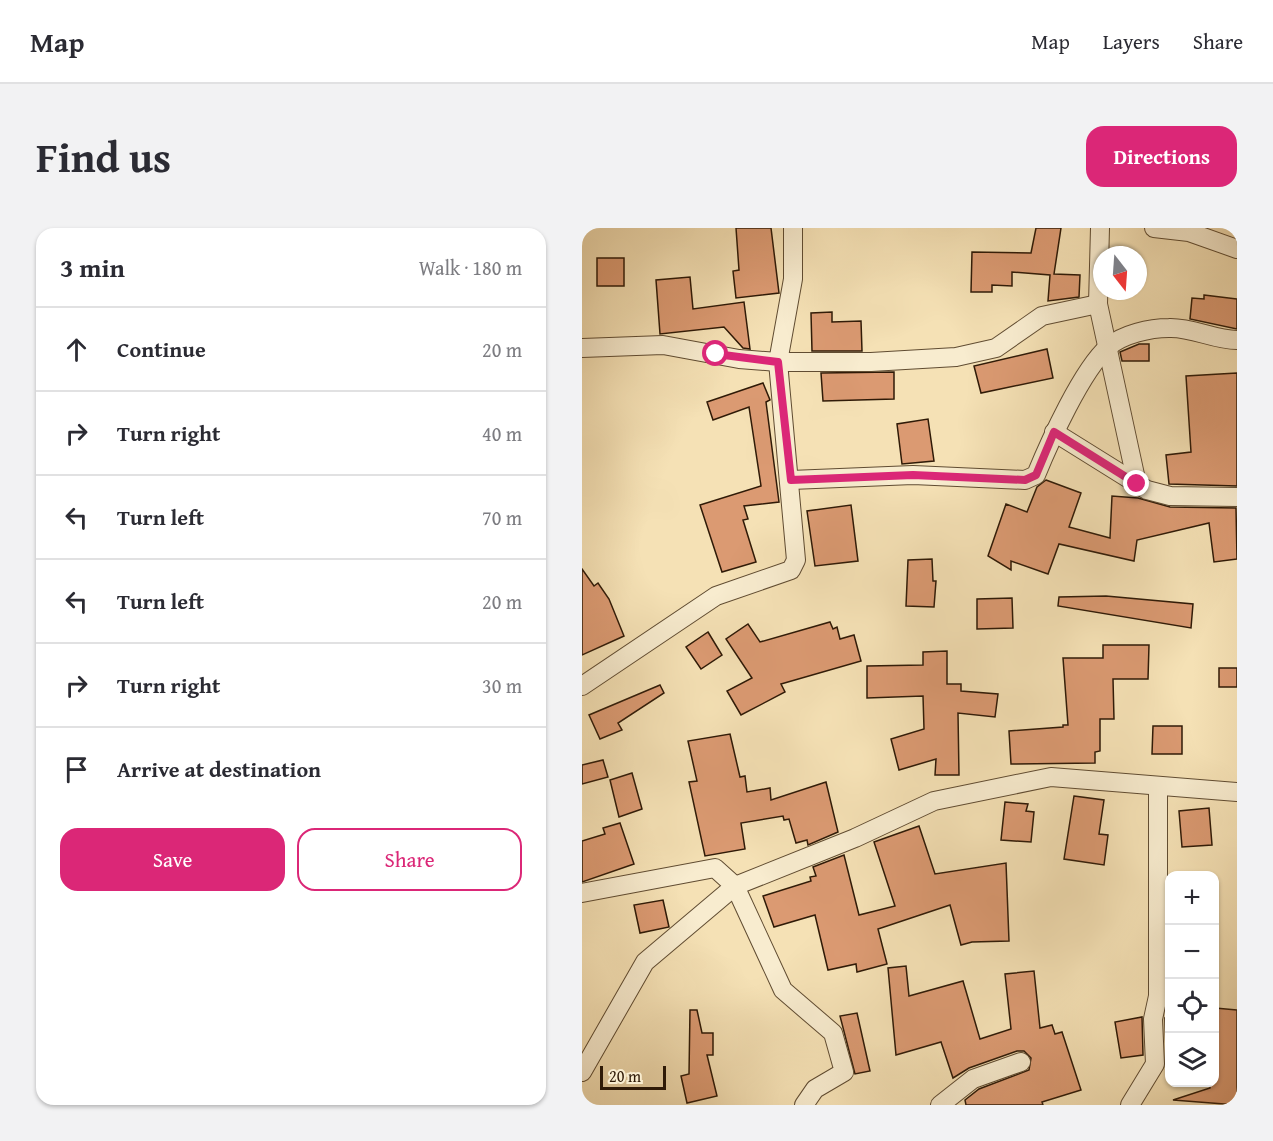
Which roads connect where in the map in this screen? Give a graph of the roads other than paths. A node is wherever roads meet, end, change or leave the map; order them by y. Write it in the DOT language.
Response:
graph roads {
  1 [pos="793,228"];
  2 [pos="1100,228"];
  3 [pos="1154,228"];
  4 [pos="1237,249"];
  5 [pos="1098,304"];
  6 [pos="1237,340"];
  7 [pos="1108,347"];
  8 [pos="582,348"];
  9 [pos="778,362"];
  10 [pos="1054,432"];
  11 [pos="791,480"];
  12 [pos="1137,484"];
  13 [pos="1237,497"];
  14 [pos="582,686"];
  15 [pos="1158,786"];
  16 [pos="1237,792"];
  17 [pos="735,886"];
  18 [pos="582,892"];
  19 [pos="1021,1062"];
  20 [pos="582,1072"];
  21 [pos="804,1105"];
  22 [pos="940,1105"];
  23 [pos="1130,1105"];
  1 -- 9 [label="street"];
  2 -- 5 [label="street"];
  3 -- 4 [label="street"];
  5 -- 7 [label="street"];
  5 -- 9 [label="street"];
  6 -- 7 [label="street"];
  7 -- 10 [label="street"];
  7 -- 12 [label="street"];
  8 -- 9 [label="street"];
  9 -- 11 [label="street"];
  10 -- 11 [label="street"];
  10 -- 12 [label="street"];
  11 -- 14 [label="street"];
  12 -- 13 [label="street"];
  15 -- 16 [label="street"];
  15 -- 17 [label="street"];
  15 -- 23 [label="street"];
  17 -- 18 [label="street"];
  17 -- 20 [label="street"];
  17 -- 21 [label="street"];
  19 -- 22 [label="street"];
}
